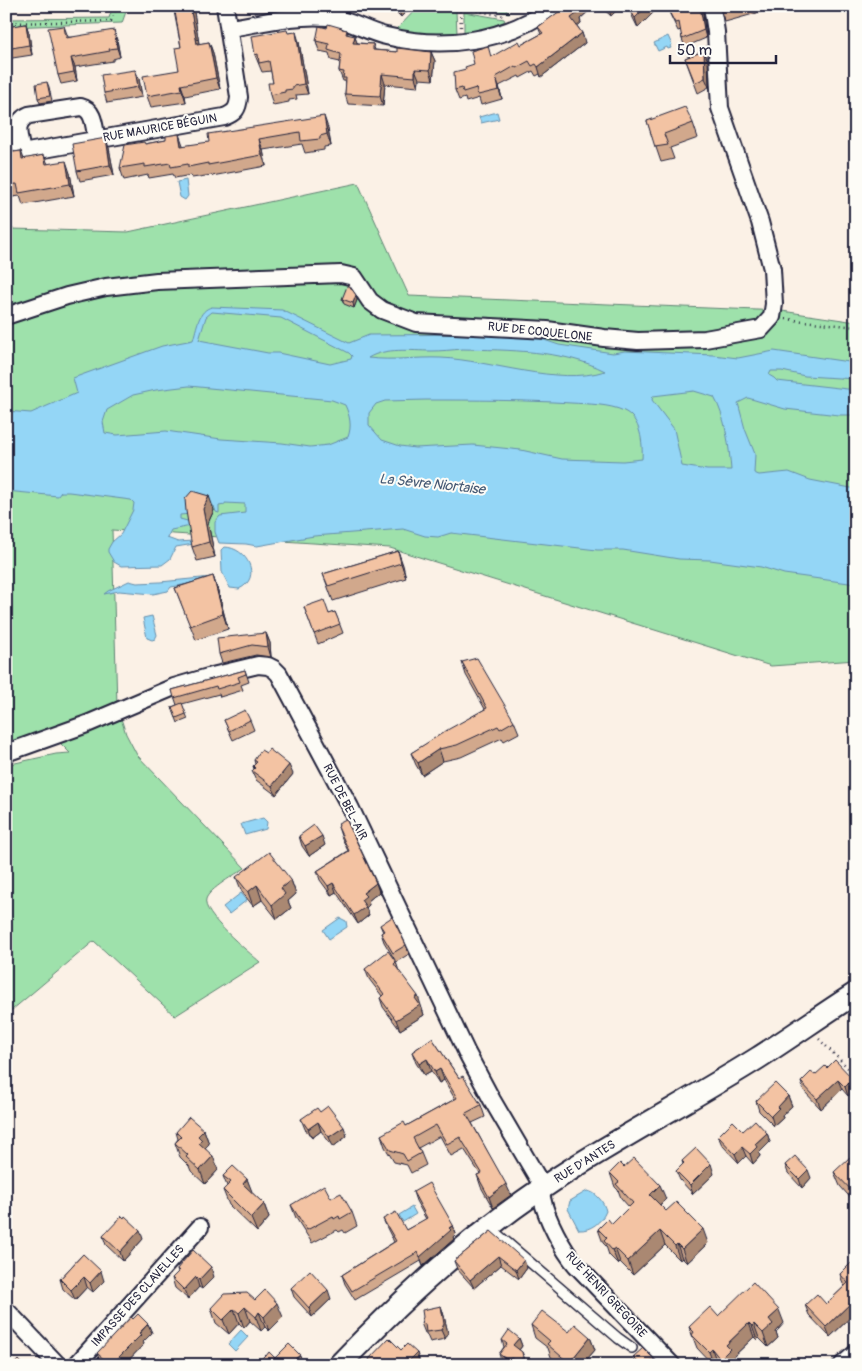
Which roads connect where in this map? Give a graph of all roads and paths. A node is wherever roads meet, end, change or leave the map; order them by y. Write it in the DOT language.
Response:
graph roads {
  1 [pos="117,6"];
  2 [pos="225,6"];
  3 [pos="554,6"];
  4 [pos="712,6"];
  5 [pos="462,7"];
  6 [pos="342,13"];
  7 [pos="6,23"];
  8 [pos="230,28"];
  9 [pos="513,28"];
  10 [pos="461,42"];
  11 [pos="97,140"];
  12 [pos="6,316"];
  13 [pos="772,317"];
  14 [pos="856,327"];
  15 [pos="6,753"];
  16 [pos="856,993"];
  17 [pos="807,1024"];
  18 [pos="856,1076"];
  19 [pos="542,1189"];
  20 [pos="489,1226"];
  21 [pos="200,1227"];
  22 [pos="8,1312"];
  23 [pos="632,1348"];
  24 [pos="856,1353"];
  25 [pos="58,1365"];
  26 [pos="76,1365"];
  27 [pos="339,1365"];
  28 [pos="672,1365"];
  29 [pos="842,1365"];
  1 -- 7 [label="path"];
  2 -- 8 [label="street, RUE MAURICE BÉGUIN"];
  3 -- 9 [label="street"];
  4 -- 13 [label="street"];
  5 -- 9 [label="path"];
  5 -- 10 [label="path"];
  6 -- 8 [label="street"];
  6 -- 10 [label="street"];
  8 -- 11 [label="street, RUE MAURICE BÉGUIN"];
  9 -- 10 [label="street"];
  11 -- 11 [label="street, RUE MAURICE BÉGUIN"];
  12 -- 13 [label="street, RUE DE COQUELONE"];
  13 -- 14 [label="path"];
  15 -- 19 [label="street, RUE DE BEL-AIR"];
  16 -- 17 [label="street, RUE D'ANTES"];
  17 -- 18 [label="path"];
  17 -- 19 [label="street, RUE D'ANTES"];
  19 -- 20 [label="street, RUE D'ANTES"];
  19 -- 28 [label="street, RUE HENRI GREGOIRE"];
  20 -- 23 [label="lane"];
  20 -- 27 [label="street, RUE D'ANTES"];
  21 -- 26 [label="street, IMPASSE DES CLAVELLES"];
  22 -- 25 [label="street"];
  24 -- 29 [label="street"];
}
